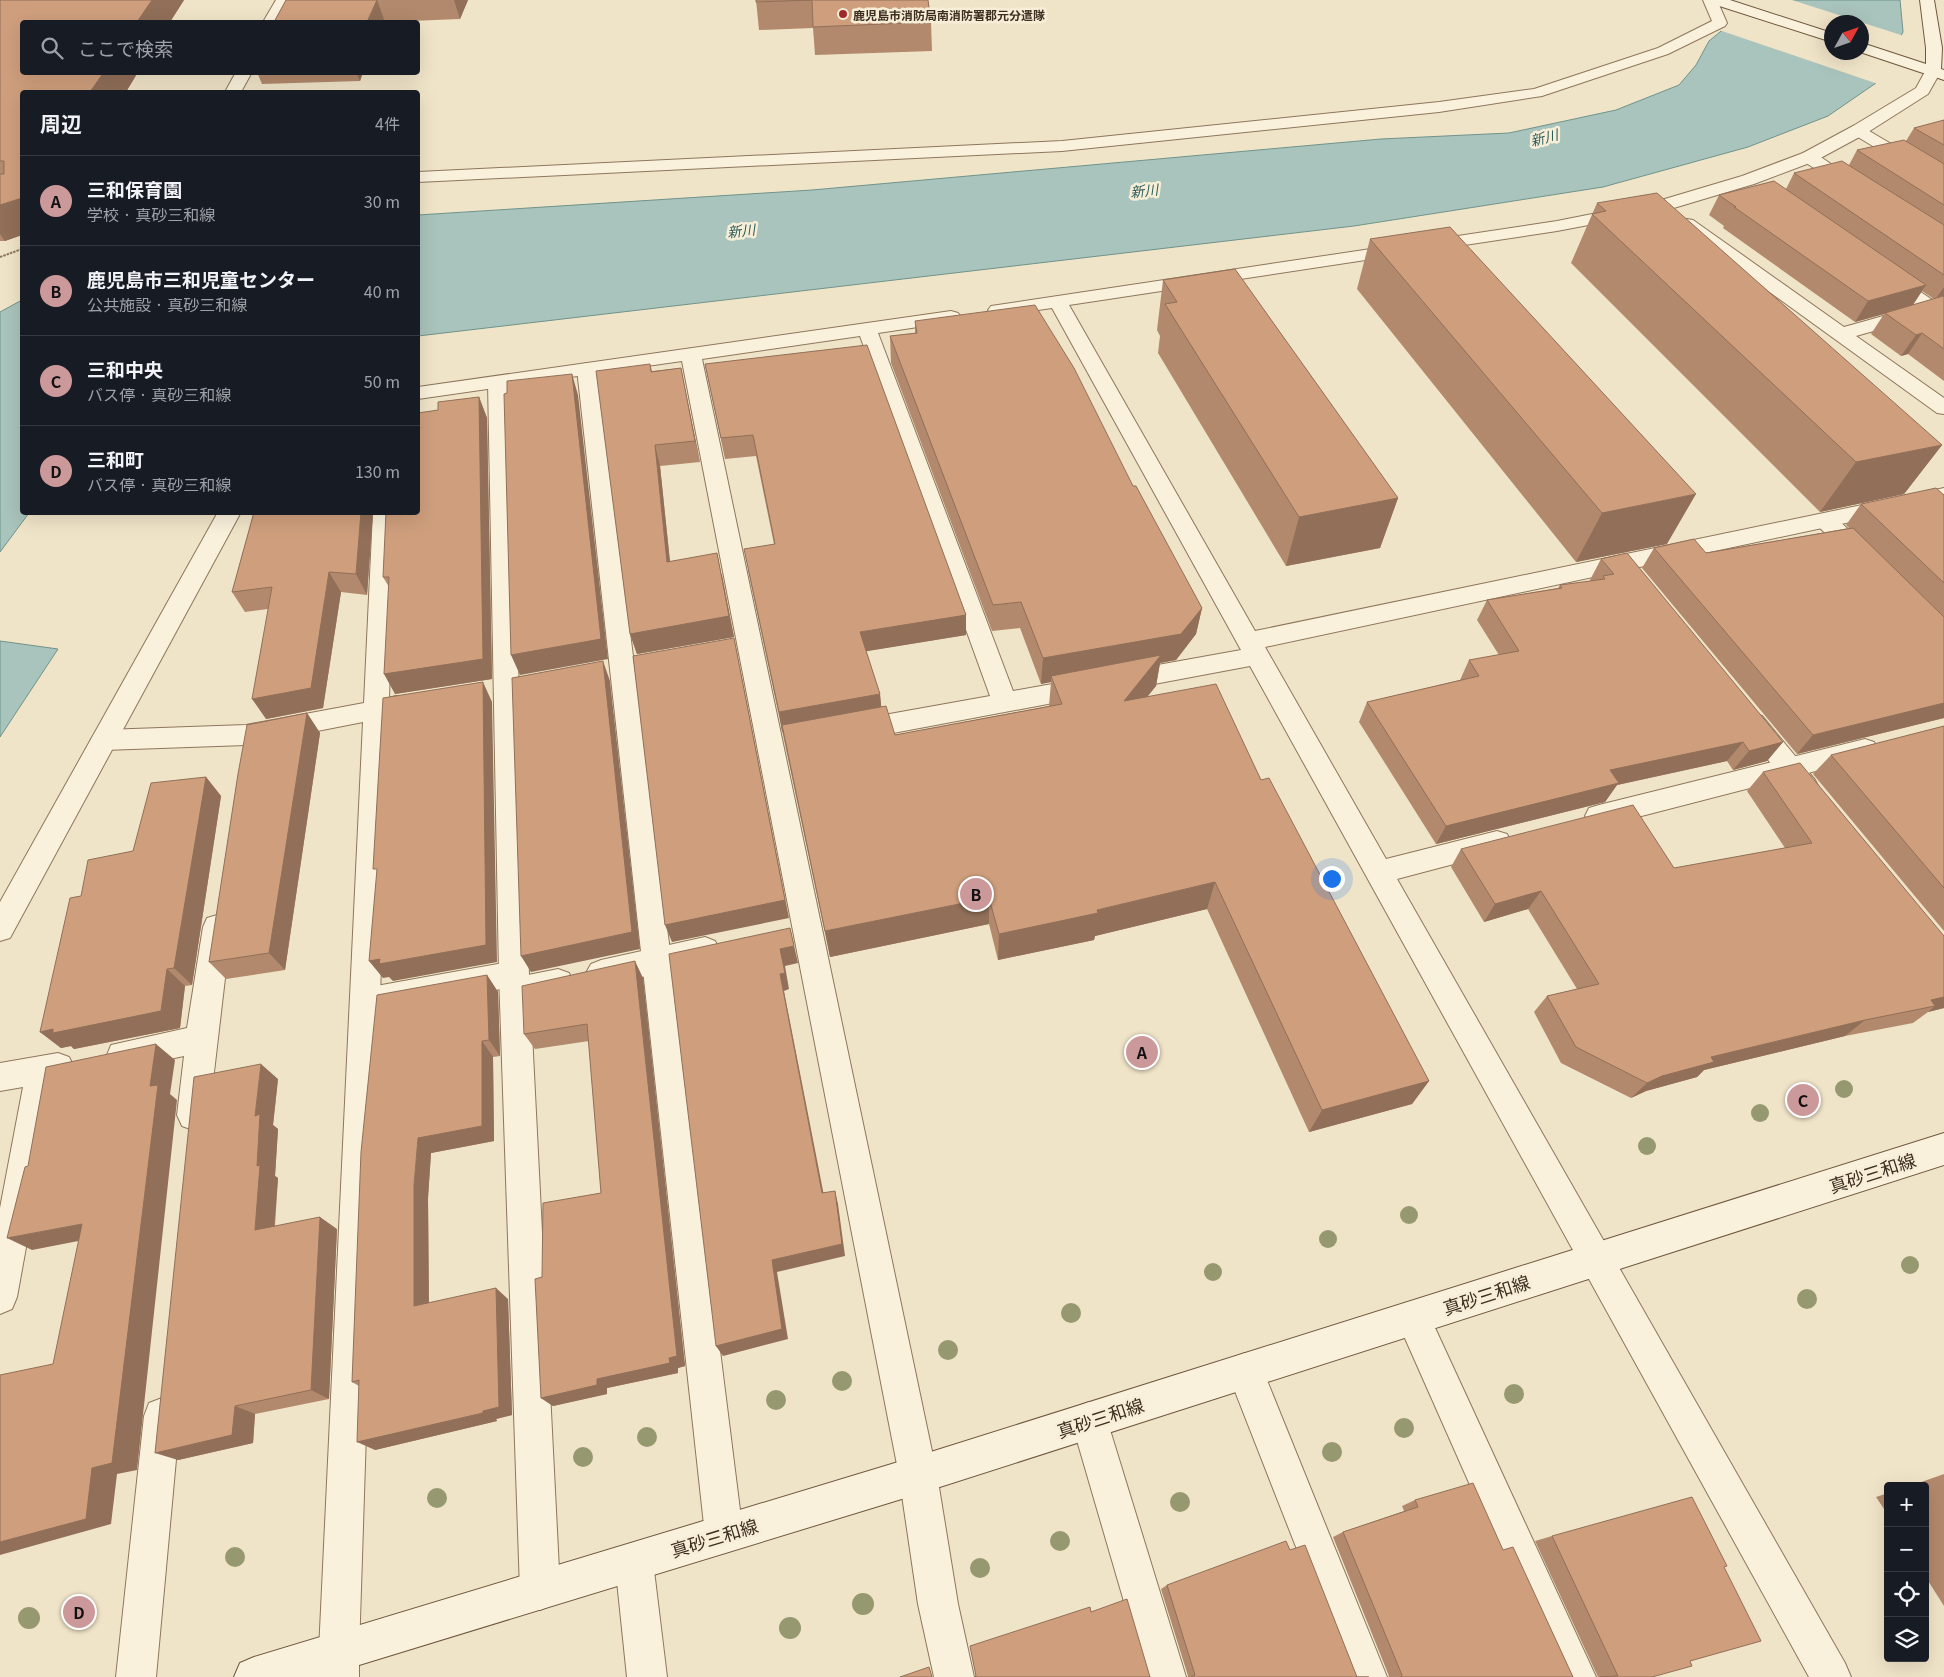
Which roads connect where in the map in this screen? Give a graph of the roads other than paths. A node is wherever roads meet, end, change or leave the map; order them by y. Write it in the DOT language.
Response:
graph roads {
  1 [pos="283,0"];
  2 [pos="1710,0"];
  3 [pos="1715,0"];
  4 [pos="1927,0"];
  5 [pos="271,20"];
  6 [pos="1824,35"];
  7 [pos="1869,50"];
  8 [pos="1938,73"];
  9 [pos="242,75"];
  10 [pos="234,90"];
  11 [pos="1859,130"];
  12 [pos="1809,158"];
  13 [pos="420,177"];
  14 [pos="1748,180"];
  15 [pos="1944,182"];
  16 [pos="1765,192"];
  17 [pos="1869,196"];
  18 [pos="1661,206"];
  19 [pos="1875,270"];
  20 [pos="1058,302"];
  21 [pos="1940,310"];
  22 [pos="867,329"];
  23 [pos="1841,334"];
  24 [pos="691,354"];
  25 [pos="587,369"];
  26 [pos="498,382"];
  27 [pos="420,393"];
  28 [pos="1944,408"];
  29 [pos="1944,496"];
  30 [pos="228,515"];
  31 [pos="384,515"];
  32 [pos="1826,521"];
  33 [pos="1622,563"];
  34 [pos="1875,569"];
  35 [pos="1640,586"];
  36 [pos="1253,648"];
  37 [pos="417,702"];
  38 [pos="1005,703"];
  39 [pos="1740,707"];
  40 [pos="377,709"];
  41 [pos="829,735"];
  42 [pos="104,740"];
  43 [pos="1886,744"];
  44 [pos="1790,768"];
  45 [pos="1820,806"];
  46 [pos="1579,821"];
  47 [pos="1522,836"];
  48 [pos="1379,872"];
  49 [pos="221,902"];
  50 [pos="807,928"];
  51 [pos="0,929"];
  52 [pos="779,934"];
  53 [pos="732,944"];
  54 [pos="657,961"];
  55 [pos="514,983"];
  56 [pos="365,1001"];
  57 [pos="201,1039"];
  58 [pos="42,1071"];
  59 [pos="0,1076"];
  60 [pos="190,1148"];
  61 [pos="1944,1149"];
  62 [pos="1595,1259"];
  63 [pos="0,1297"];
  64 [pos="1413,1318"];
  65 [pos="1245,1371"];
  66 [pos="165,1387"];
  67 [pos="1089,1420"];
  68 [pos="918,1475"];
  69 [pos="724,1534"];
  70 [pos="634,1562"];
  71 [pos="540,1590"];
  72 [pos="339,1664"];
  73 [pos="136,1677"];
  74 [pos="254,1677"];
  75 [pos="647,1677"];
  76 [pos="954,1677"];
  77 [pos="1166,1677"];
  78 [pos="1367,1677"];
  79 [pos="1576,1677"];
  80 [pos="1831,1677"];
  1 -- 5 [label="street"];
  2 -- 13 [label="street"];
  3 -- 6 [label="street"];
  4 -- 8 [label="street"];
  7 -- 8 [label="street"];
  8 -- 11 [label="street"];
  9 -- 10 [label="street"];
  11 -- 12 [label="street"];
  11 -- 15 [label="street"];
  12 -- 14 [label="street"];
  12 -- 17 [label="street"];
  14 -- 16 [label="street"];
  14 -- 18 [label="street"];
  18 -- 20 [label="street"];
  18 -- 23 [label="street"];
  19 -- 21 [label="street"];
  20 -- 22 [label="street"];
  20 -- 36 [label="street"];
  21 -- 23 [label="street"];
  22 -- 24 [label="street"];
  22 -- 38 [label="street"];
  23 -- 28 [label="street"];
  24 -- 25 [label="street"];
  24 -- 50 [label="street"];
  25 -- 26 [label="street"];
  25 -- 54 [label="street"];
  26 -- 27 [label="street"];
  26 -- 55 [label="street"];
  29 -- 32 [label="street"];
  30 -- 42 [label="street"];
  31 -- 40 [label="street"];
  32 -- 33 [label="street"];
  32 -- 34 [label="street"];
  33 -- 35 [label="street"];
  33 -- 36 [label="street"];
  36 -- 38 [label="street"];
  36 -- 48 [label="street"];
  37 -- 40 [label="street"];
  38 -- 41 [label="street"];
  39 -- 44 [label="street"];
  40 -- 42 [label="street"];
  40 -- 56 [label="street"];
  42 -- 51 [label="street"];
  43 -- 44 [label="street"];
  44 -- 45 [label="street"];
  44 -- 46 [label="street"];
  47 -- 48 [label="street"];
  48 -- 62 [label="street"];
  49 -- 57 [label="street"];
  50 -- 52 [label="street"];
  50 -- 68 [label="street"];
  53 -- 54 [label="street"];
  54 -- 55 [label="street"];
  54 -- 69 [label="street"];
  55 -- 56 [label="street"];
  55 -- 71 [label="street"];
  56 -- 72 [label="street"];
  57 -- 58 [label="street"];
  57 -- 60 [label="street"];
  58 -- 59 [label="street"];
  58 -- 63 [label="street"];
  61 -- 62 [label="street, 真砂三和線"];
  62 -- 64 [label="street, 真砂三和線"];
  62 -- 80 [label="street"];
  64 -- 65 [label="street, 真砂三和線"];
  64 -- 79 [label="street"];
  65 -- 67 [label="street, 真砂三和線"];
  65 -- 78 [label="street"];
  66 -- 73 [label="street"];
  67 -- 68 [label="street, 真砂三和線"];
  67 -- 77 [label="street"];
  68 -- 69 [label="street, 真砂三和線"];
  68 -- 76 [label="street"];
  69 -- 70 [label="street, 真砂三和線"];
  70 -- 71 [label="street, 真砂三和線"];
  70 -- 75 [label="street"];
  71 -- 72 [label="street, 真砂三和線"];
  72 -- 74 [label="street, 真砂三和線"];
}
